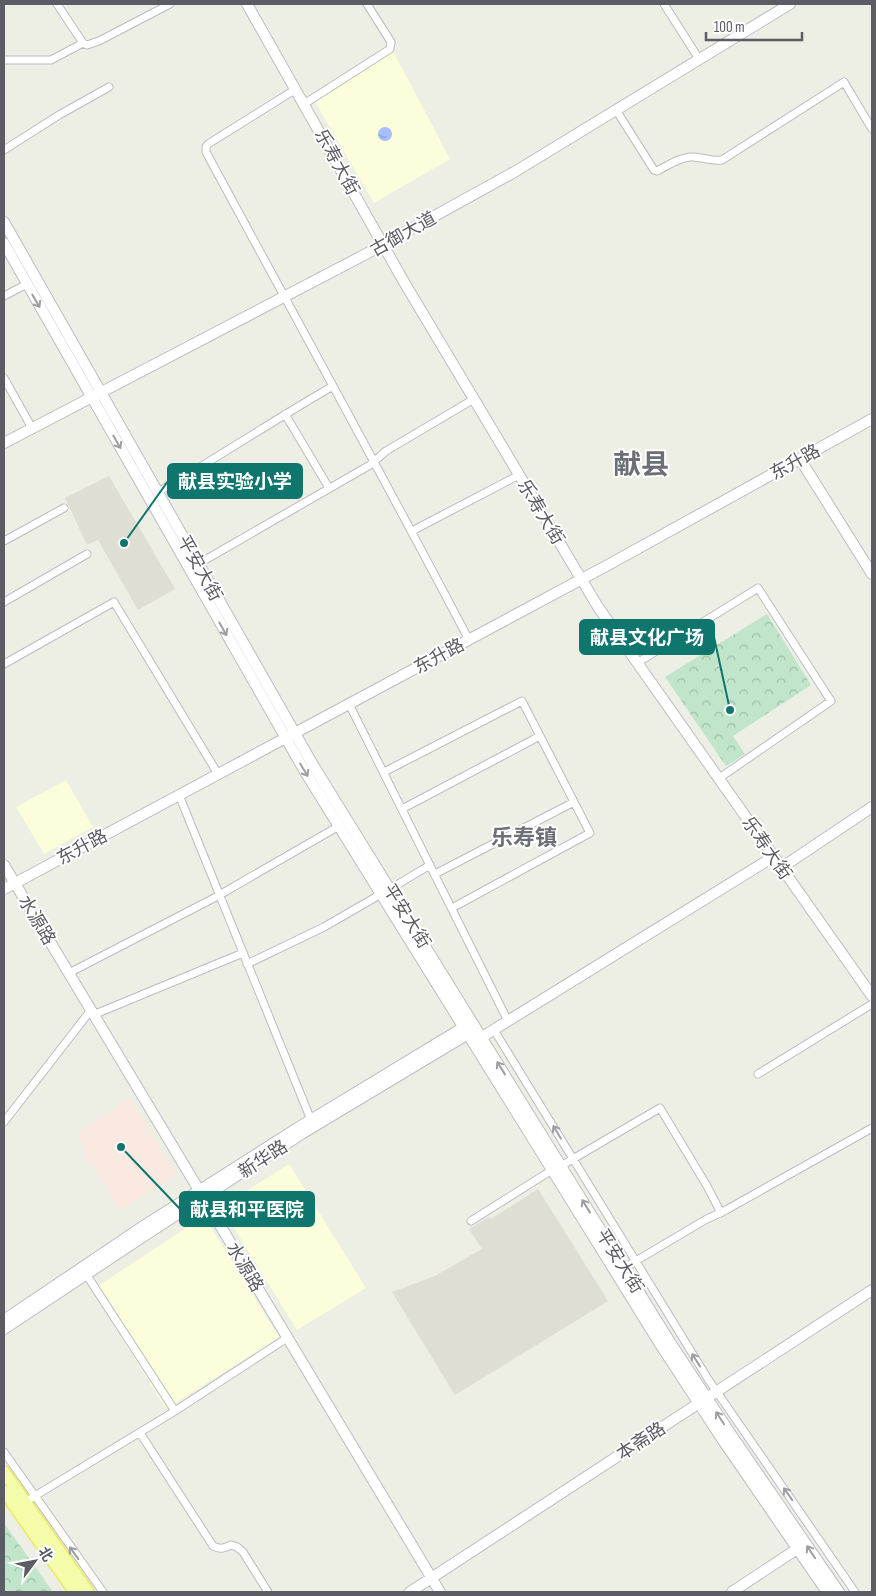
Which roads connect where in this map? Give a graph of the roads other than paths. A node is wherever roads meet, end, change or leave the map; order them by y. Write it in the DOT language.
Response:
graph roads {
  1 [pos="57,4"];
  2 [pos="170,4"];
  3 [pos="247,4"];
  4 [pos="367,4"];
  5 [pos="664,4"];
  6 [pos="790,4"];
  7 [pos="83,43"];
  8 [pos="699,59"];
  9 [pos="4,60"];
  10 [pos="109,87"];
  11 [pos="296,89"];
  12 [pos="304,104"];
  13 [pos="616,110"];
  14 [pos="871,124"];
  15 [pos="4,150"];
  16 [pos="4,222"];
  17 [pos="4,243"];
  18 [pos="383,245"];
  19 [pos="27,284"];
  20 [pos="4,296"];
  21 [pos="284,297"];
  22 [pos="4,378"];
  23 [pos="333,386"];
  24 [pos="96,395"];
  25 [pos="474,399"];
  26 [pos="285,414"];
  27 [pos="872,419"];
  28 [pos="32,428"];
  29 [pos="4,443"];
  30 [pos="800,459"];
  31 [pos="374,461"];
  32 [pos="519,474"];
  33 [pos="329,488"];
  34 [pos="158,492"];
  35 [pos="64,508"];
  36 [pos="412,531"];
  37 [pos="4,542"];
  38 [pos="87,554"];
  39 [pos="198,564"];
  40 [pos="872,574"];
  41 [pos="581,579"];
  42 [pos="4,602"];
  43 [pos="469,640"];
  44 [pos="637,663"];
  45 [pos="4,664"];
  46 [pos="349,704"];
  47 [pos="290,736"];
  48 [pos="540,736"];
  49 [pos="384,772"];
  50 [pos="218,774"];
  51 [pos="718,779"];
  52 [pos="179,795"];
  53 [pos="574,802"];
  54 [pos="872,806"];
  55 [pos="402,808"];
  56 [pos="339,826"];
  57 [pos="773,857"];
  58 [pos="4,865"];
  59 [pos="430,865"];
  60 [pos="781,868"];
  61 [pos="435,874"];
  62 [pos="14,883"];
  63 [pos="4,889"];
  64 [pos="386,892"];
  65 [pos="219,895"];
  66 [pos="452,908"];
  67 [pos="243,953"];
  68 [pos="247,964"];
  69 [pos="69,973"];
  70 [pos="872,996"];
  71 [pos="872,1004"];
  72 [pos="92,1012"];
  73 [pos="508,1021"];
  74 [pos="472,1030"];
  75 [pos="494,1030"];
  76 [pos="758,1074"];
  77 [pos="310,1120"];
  78 [pos="4,1122"];
  79 [pos="872,1128"];
  80 [pos="573,1159"];
  81 [pos="557,1168"];
  82 [pos="201,1194"];
  83 [pos="721,1213"];
  84 [pos="471,1222"];
  85 [pos="636,1261"];
  86 [pos="624,1268"];
  87 [pos="86,1274"];
  88 [pos="872,1290"];
  89 [pos="4,1320"];
  90 [pos="4,1329"];
  91 [pos="286,1338"];
  92 [pos="717,1391"];
  93 [pos="703,1400"];
  94 [pos="175,1412"];
  95 [pos="140,1432"];
  96 [pos="4,1452"];
  97 [pos="4,1472"];
  98 [pos="4,1490"];
  99 [pos="30,1499"];
  100 [pos="797,1549"];
  101 [pos="431,1578"];
  102 [pos="75,1592"];
  103 [pos="88,1592"];
  104 [pos="102,1592"];
  105 [pos="268,1592"];
  106 [pos="410,1592"];
  107 [pos="440,1592"];
  108 [pos="732,1592"];
  109 [pos="827,1592"];
  110 [pos="839,1592"];
  111 [pos="855,1592"];
  1 -- 7 [label="street"];
  2 -- 7 [label="street"];
  3 -- 11 [label="main road, 乐寿大街"];
  4 -- 12 [label="street"];
  5 -- 8 [label="street"];
  6 -- 8 [label="main road, 古御大道"];
  7 -- 9 [label="street"];
  8 -- 13 [label="main road, 古御大道"];
  10 -- 15 [label="street"];
  11 -- 12 [label="main road, 乐寿大街"];
  11 -- 21 [label="street"];
  12 -- 18 [label="main road, 乐寿大街"];
  13 -- 14 [label="street"];
  13 -- 18 [label="main road, 古御大道"];
  16 -- 24 [label="main road, 平安大街"];
  17 -- 19 [label="main road, 平安大街"];
  18 -- 21 [label="main road, 古御大道"];
  18 -- 25 [label="main road, 乐寿大街"];
  19 -- 20 [label="street"];
  19 -- 24 [label="main road, 平安大街, one-way"];
  21 -- 23 [label="street"];
  21 -- 24 [label="main road, 古御大道"];
  22 -- 28 [label="street"];
  23 -- 26 [label="street"];
  23 -- 31 [label="street"];
  24 -- 28 [label="main road, 古御大道"];
  24 -- 34 [label="main road, 平安大街"];
  24 -- 47 [label="main road, 平安大街, one-way"];
  25 -- 31 [label="street"];
  25 -- 32 [label="main road, 乐寿大街"];
  26 -- 33 [label="street"];
  26 -- 34 [label="street"];
  27 -- 30 [label="main road, 东升路"];
  28 -- 29 [label="main road, 古御大道"];
  30 -- 40 [label="main road"];
  30 -- 41 [label="main road, 东升路"];
  31 -- 33 [label="street"];
  31 -- 36 [label="street"];
  32 -- 36 [label="street"];
  32 -- 41 [label="main road, 乐寿大街"];
  33 -- 39 [label="street"];
  34 -- 39 [label="main road, 平安大街"];
  35 -- 37 [label="street"];
  36 -- 43 [label="street"];
  38 -- 42 [label="street"];
  39 -- 47 [label="main road, 平安大街"];
  41 -- 43 [label="main road, 东升路"];
  41 -- 44 [label="main road, 乐寿大街"];
  43 -- 46 [label="main road, 东升路"];
  44 -- 51 [label="main road, 乐寿大街"];
  44 -- 51 [label="street"];
  45 -- 50 [label="street"];
  46 -- 47 [label="main road, 东升路"];
  46 -- 49 [label="street"];
  47 -- 50 [label="main road, 东升路"];
  47 -- 56 [label="main road, 平安大街, one-way"];
  47 -- 64 [label="main road, 平安大街"];
  48 -- 49 [label="street"];
  48 -- 53 [label="street"];
  48 -- 55 [label="street"];
  49 -- 55 [label="street"];
  50 -- 52 [label="main road, 东升路"];
  51 -- 57 [label="main road, 乐寿大街"];
  52 -- 62 [label="main road, 东升路"];
  52 -- 65 [label="street"];
  53 -- 61 [label="street"];
  53 -- 66 [label="street"];
  54 -- 60 [label="main road"];
  55 -- 59 [label="street"];
  56 -- 64 [label="main road, 平安大街"];
  56 -- 65 [label="street"];
  57 -- 60 [label="main road, 乐寿大街"];
  57 -- 73 [label="main road"];
  58 -- 62 [label="main road, 水源路"];
  59 -- 61 [label="street"];
  59 -- 64 [label="street"];
  60 -- 70 [label="main road, 乐寿大街"];
  61 -- 66 [label="street"];
  62 -- 63 [label="main road, 东升路"];
  62 -- 69 [label="main road, 水源路"];
  64 -- 68 [label="street"];
  64 -- 74 [label="main road, 平安大街"];
  65 -- 67 [label="street"];
  65 -- 69 [label="street"];
  66 -- 73 [label="street"];
  67 -- 68 [label="street"];
  67 -- 72 [label="street"];
  68 -- 77 [label="street"];
  69 -- 72 [label="main road, 水源路"];
  71 -- 76 [label="street"];
  72 -- 78 [label="street"];
  72 -- 82 [label="main road, 水源路"];
  73 -- 75 [label="main road"];
  74 -- 75 [label="main road"];
  74 -- 77 [label="main road, 新华路"];
  74 -- 81 [label="main road, 平安大街"];
  74 -- 82 [label="main road, 新华路"];
  80 -- 75 [label="street, one-way"];
  77 -- 82 [label="main road, 新华路"];
  79 -- 83 [label="street"];
  80 -- 81 [label="street"];
  80 -- 83 [label="street"];
  80 -- 85 [label="street"];
  81 -- 84 [label="street"];
  86 -- 81 [label="main road, 平安大街, one-way"];
  81 -- 93 [label="main road, 平安大街"];
  82 -- 87 [label="main road, 新华路"];
  82 -- 89 [label="main road, 新华路"];
  82 -- 91 [label="main road, 水源路"];
  83 -- 85 [label="street"];
  85 -- 86 [label="street"];
  92 -- 85 [label="street, one-way"];
  86 -- 93 [label="main road, 平安大街"];
  87 -- 90 [label="main road, 新华路"];
  87 -- 94 [label="street"];
  88 -- 92 [label="main road, 本斋路"];
  91 -- 94 [label="street"];
  91 -- 101 [label="main road, 水源路"];
  92 -- 93 [label="main road, 本斋路"];
  111 -- 92 [label="street, one-way"];
  93 -- 100 [label="main road, 平安大街"];
  93 -- 101 [label="main road, 本斋路"];
  110 -- 93 [label="main road, 平安大街, one-way"];
  94 -- 95 [label="street"];
  95 -- 99 [label="street"];
  95 -- 105 [label="street"];
  96 -- 99 [label="street"];
  97 -- 99 [label="main road"];
  98 -- 102 [label="main road"];
  99 -- 103 [label="main road"];
  104 -- 99 [label="street, one-way"];
  100 -- 108 [label="main road"];
  100 -- 109 [label="main road, 平安大街"];
  101 -- 106 [label="main road, 本斋路"];
  101 -- 107 [label="main road, 水源路"];
}
